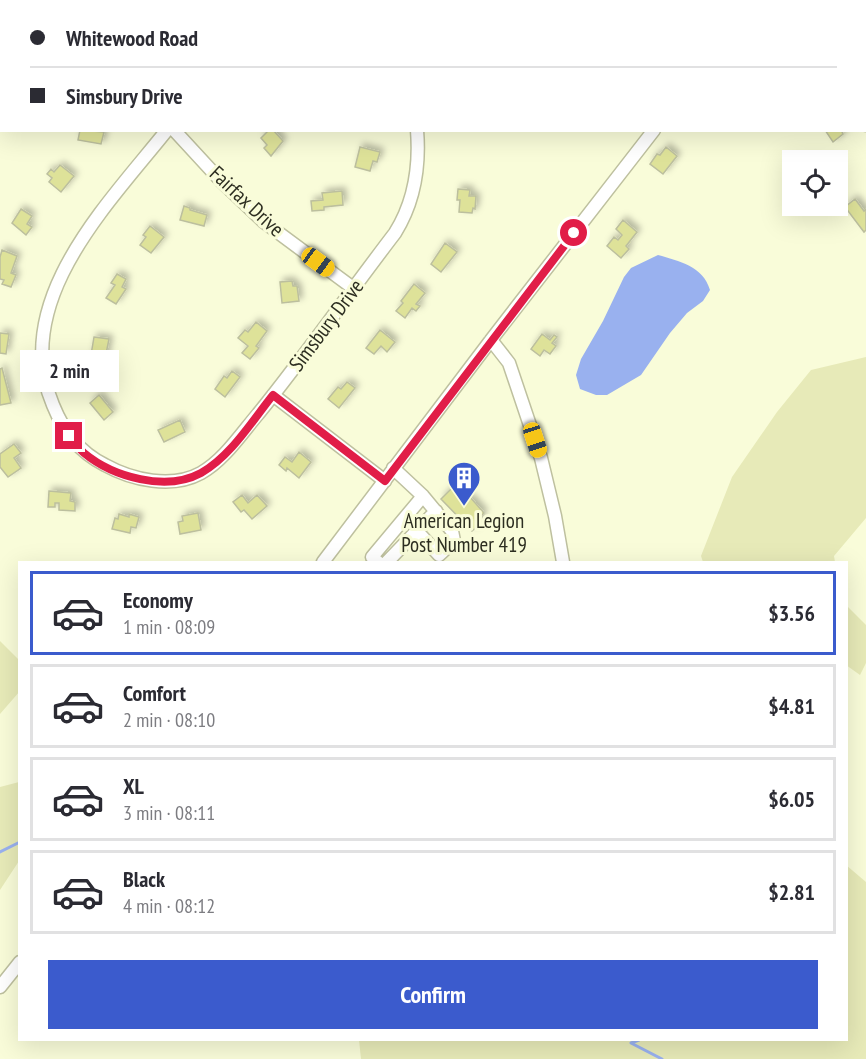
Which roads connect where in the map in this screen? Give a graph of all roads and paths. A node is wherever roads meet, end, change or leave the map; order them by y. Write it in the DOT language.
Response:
graph roads {
  1 [pos="165,132"];
  2 [pos="176,132"];
  3 [pos="417,132"];
  4 [pos="652,132"];
  5 [pos="353,288"];
  6 [pos="491,340"];
  7 [pos="273,395"];
  8 [pos="393,468"];
  9 [pos="385,481"];
  10 [pos="423,496"];
  11 [pos="436,511"];
  12 [pos="417,531"];
  13 [pos="324,561"];
  14 [pos="377,561"];
  15 [pos="388,561"];
  16 [pos="562,561"];
  17 [pos="18,964"];
  18 [pos="0,987"];
  1 -- 7 [label="street, Simsbury Drive"];
  2 -- 5 [label="street, Fairfax Drive"];
  3 -- 5 [label="street, Simsbury Drive"];
  4 -- 6 [label="street"];
  5 -- 7 [label="street, Simsbury Drive"];
  6 -- 8 [label="street"];
  6 -- 16 [label="street"];
  7 -- 9 [label="street"];
  8 -- 9 [label="street"];
  8 -- 10 [label="street"];
  9 -- 13 [label="street"];
  10 -- 11 [label="street"];
  10 -- 14 [label="street"];
  11 -- 12 [label="street"];
  11 -- 12 [label="street"];
  12 -- 15 [label="street"];
  17 -- 18 [label="street"];
}
